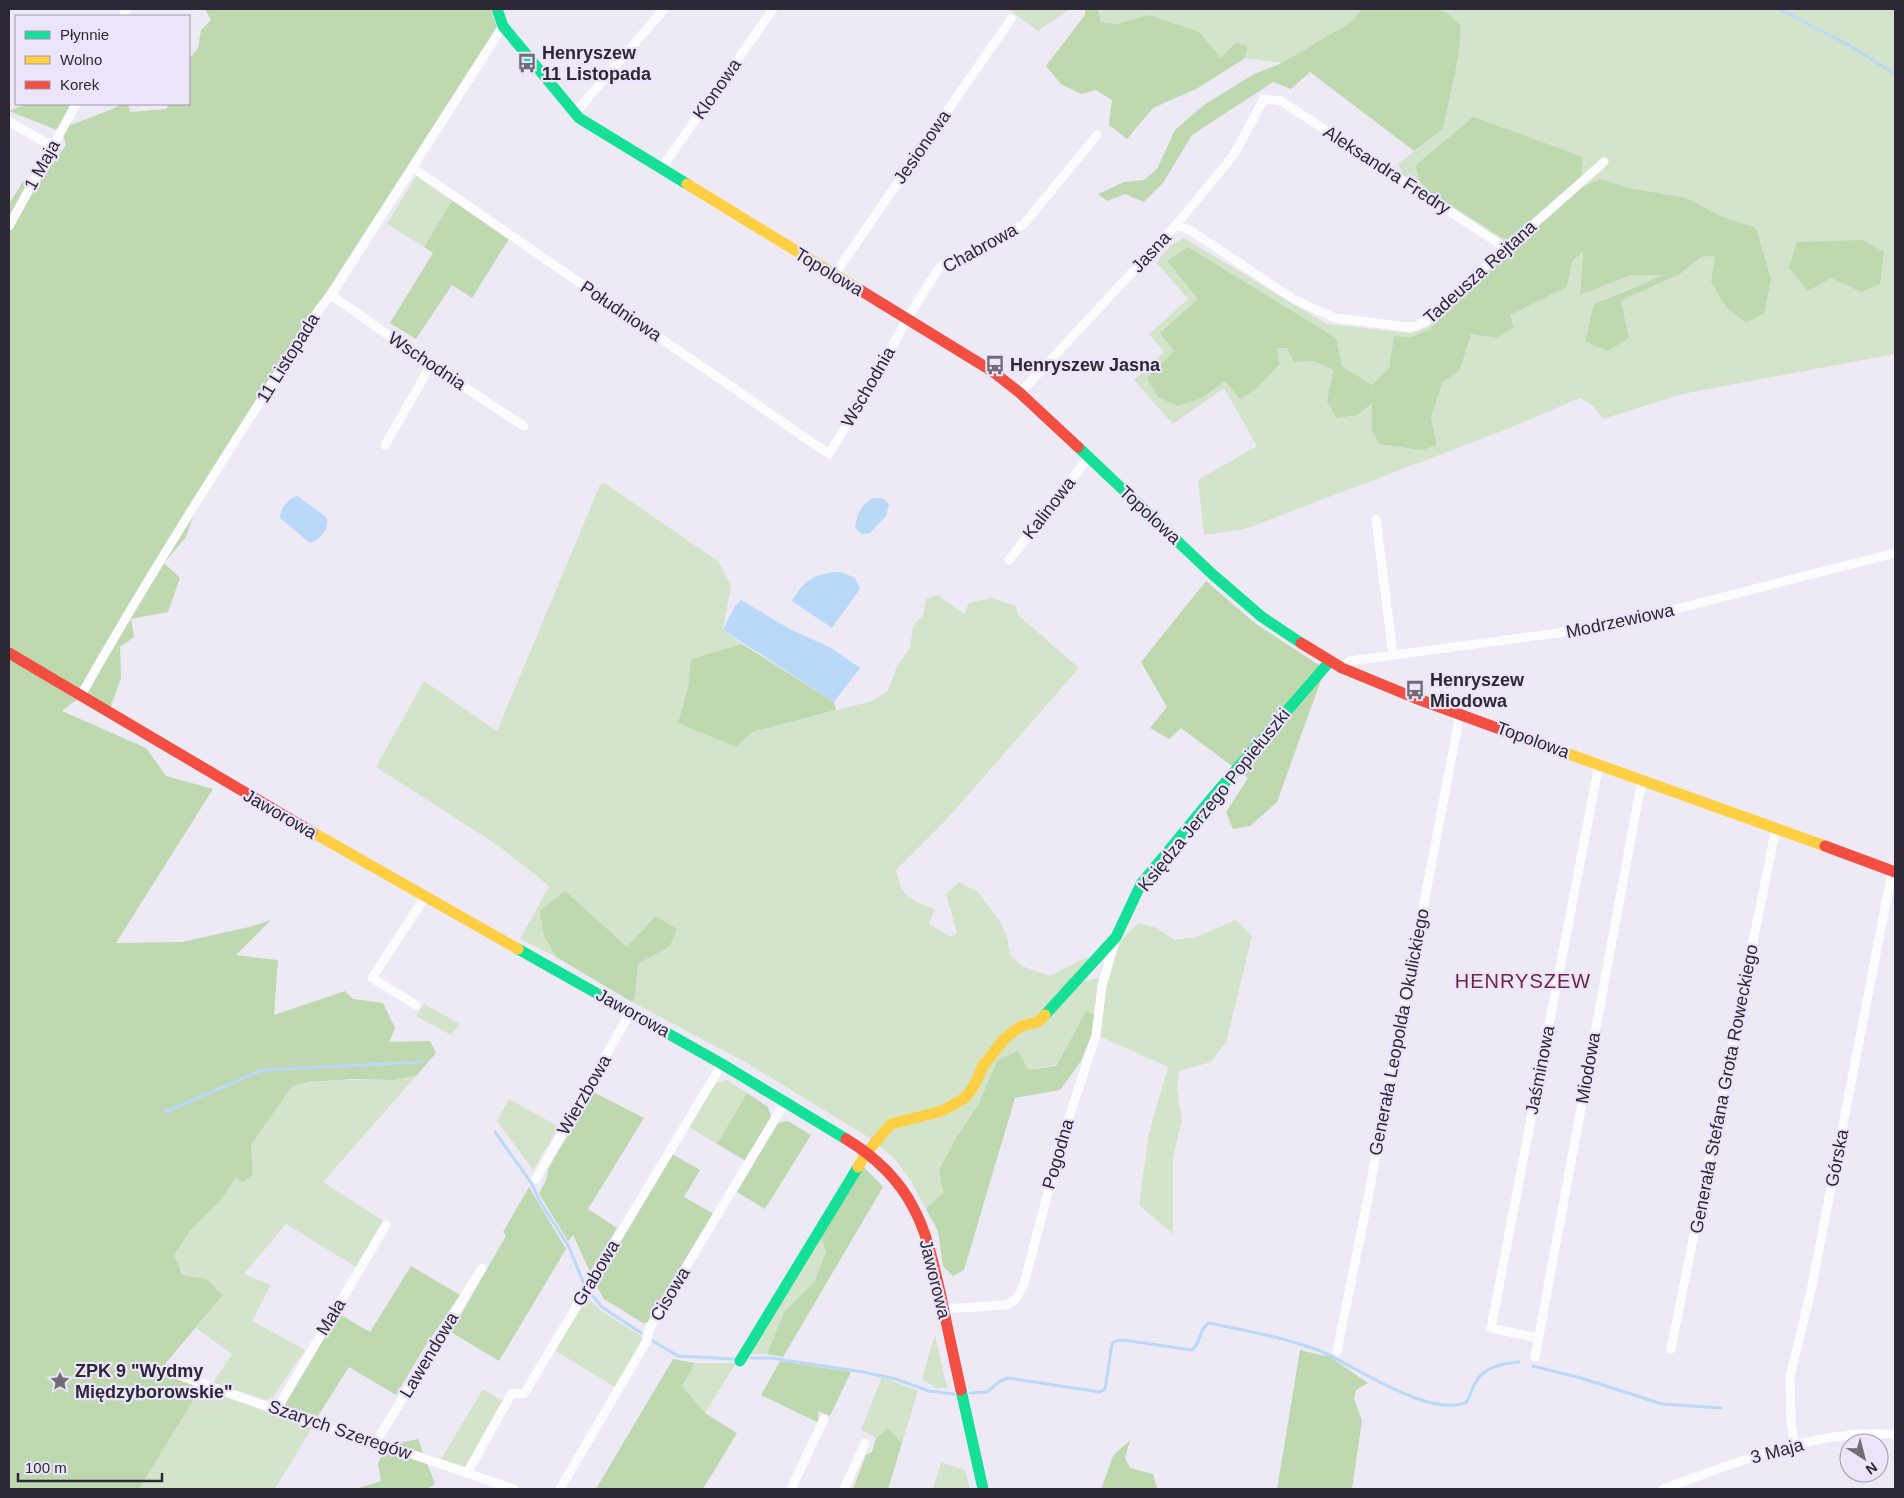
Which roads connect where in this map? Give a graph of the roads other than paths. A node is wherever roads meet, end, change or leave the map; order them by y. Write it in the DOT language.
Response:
graph roads {
  1 [pos="497,9"];
  2 [pos="664,9"];
  3 [pos="773,9"];
  4 [pos="1010,19"];
  5 [pos="503,26"];
  6 [pos="1264,99"];
  7 [pos="75,105"];
  8 [pos="575,113"];
  9 [pos="9,122"];
  10 [pos="1097,135"];
  11 [pos="54,144"];
  12 [pos="1604,162"];
  13 [pos="413,168"];
  14 [pos="661,169"];
  15 [pos="1176,225"];
  16 [pos="9,226"];
  17 [pos="1506,248"];
  18 [pos="834,275"];
  19 [pos="331,295"];
  20 [pos="907,320"];
  21 [pos="431,365"];
  22 [pos="1020,393"];
  23 [pos="524,426"];
  24 [pos="385,445"];
  25 [pos="829,454"];
  26 [pos="1089,457"];
  27 [pos="1376,519"];
  28 [pos="1895,553"];
  29 [pos="1009,560"];
  30 [pos="9,653"];
  31 [pos="1393,655"];
  32 [pos="1330,661"];
  33 [pos="1342,668"];
  34 [pos="80,697"];
  35 [pos="1460,714"];
  36 [pos="1599,764"];
  37 [pos="1642,779"];
  38 [pos="1776,828"];
  39 [pos="1894,871"];
  40 [pos="425,897"];
  41 [pos="1116,937"];
  42 [pos="416,1005"];
  43 [pos="631,1012"];
  44 [pos="722,1064"];
  45 [pos="785,1102"];
  46 [pos="866,1152"];
  47 [pos="536,1179"];
  48 [pos="386,1225"];
  49 [pos="482,1268"];
  50 [pos="943,1309"];
  51 [pos="1538,1338"];
  52 [pos="1671,1349"];
  53 [pos="1337,1350"];
  54 [pos="1535,1356"];
  55 [pos="740,1362"];
  56 [pos="167,1371"];
  57 [pos="277,1409"];
  58 [pos="824,1419"];
  59 [pos="1895,1434"];
  60 [pos="376,1442"];
  61 [pos="865,1443"];
  62 [pos="1796,1445"];
  63 [pos="467,1473"];
  64 [pos="514,1489"];
  65 [pos="560,1489"];
  66 [pos="791,1489"];
  67 [pos="844,1489"];
  68 [pos="983,1489"];
  69 [pos="1663,1489"];
  1 -- 5 [label="street, Topolowa"];
  2 -- 8 [label="street"];
  3 -- 14 [label="street, Klonowa"];
  4 -- 18 [label="street, Jesionowa"];
  5 -- 8 [label="street, Topolowa"];
  5 -- 13 [label="street, 11 Listopada"];
  6 -- 15 [label="street, Jasna"];
  6 -- 17 [label="street, Aleksandra Fredry"];
  7 -- 11 [label="street, 1 Maja"];
  8 -- 14 [label="street, Topolowa"];
  9 -- 11 [label="street"];
  10 -- 20 [label="street, Chabrowa"];
  11 -- 16 [label="street, 1 Maja"];
  12 -- 17 [label="street, Tadeusza Rejtana"];
  13 -- 19 [label="street, 11 Listopada"];
  13 -- 25 [label="street, Południowa"];
  14 -- 18 [label="street, Topolowa"];
  15 -- 17 [label="street, Tadeusza Rejtana"];
  15 -- 22 [label="street, Jasna"];
  18 -- 20 [label="street, Topolowa"];
  19 -- 21 [label="street, Wschodnia"];
  19 -- 34 [label="street, 11 Listopada"];
  20 -- 22 [label="street, Topolowa"];
  20 -- 25 [label="street, Wschodnia"];
  21 -- 23 [label="street, Wschodnia"];
  21 -- 24 [label="street"];
  22 -- 26 [label="street, Topolowa"];
  26 -- 29 [label="street, Kalinowa"];
  26 -- 32 [label="street, Topolowa"];
  27 -- 31 [label="street"];
  28 -- 31 [label="street, Modrzewiowa"];
  30 -- 34 [label="street, Jaworowa"];
  31 -- 33 [label="street, Modrzewiowa"];
  32 -- 33 [label="street, Topolowa"];
  32 -- 41 [label="street, Księdza Jerzego Popiełuszki"];
  33 -- 35 [label="street, Topolowa"];
  34 -- 40 [label="street, Jaworowa"];
  35 -- 36 [label="street, Topolowa"];
  35 -- 53 [label="street, Generała Leopolda Okulickiego"];
  36 -- 37 [label="street, Topolowa"];
  36 -- 51 [label="street, Jaśminowa"];
  37 -- 38 [label="street, Topolowa"];
  37 -- 51 [label="street, Miodowa"];
  38 -- 39 [label="street, Topolowa"];
  38 -- 52 [label="street, Generała Stefana Grota Roweckiego"];
  39 -- 62 [label="street, Górska"];
  40 -- 42 [label="street"];
  40 -- 43 [label="street, Jaworowa"];
  41 -- 46 [label="street, Księdza Jerzego Popiełuszki"];
  41 -- 50 [label="street, Pogodna"];
  43 -- 44 [label="street, Jaworowa"];
  43 -- 47 [label="street, Wierzbowa"];
  44 -- 45 [label="street, Jaworowa"];
  44 -- 63 [label="street, Grabowa"];
  45 -- 46 [label="street, Jaworowa"];
  45 -- 65 [label="street, Cisowa"];
  46 -- 50 [label="street, Jaworowa"];
  46 -- 55 [label="street, Księdza Jerzego Popiełuszki"];
  48 -- 57 [label="street, Mała"];
  49 -- 60 [label="street, Lawendowa"];
  50 -- 68 [label="street, Jaworowa"];
  51 -- 54 [label="street, Miodowa"];
  56 -- 57 [label="street, Szarych Szeregów"];
  57 -- 60 [label="street, Szarych Szeregów"];
  58 -- 66 [label="street"];
  59 -- 62 [label="street, 3 Maja"];
  60 -- 63 [label="street, Szarych Szeregów"];
  61 -- 67 [label="street"];
  62 -- 69 [label="street, 3 Maja"];
  63 -- 64 [label="street, Szarych Szeregów"];
}
